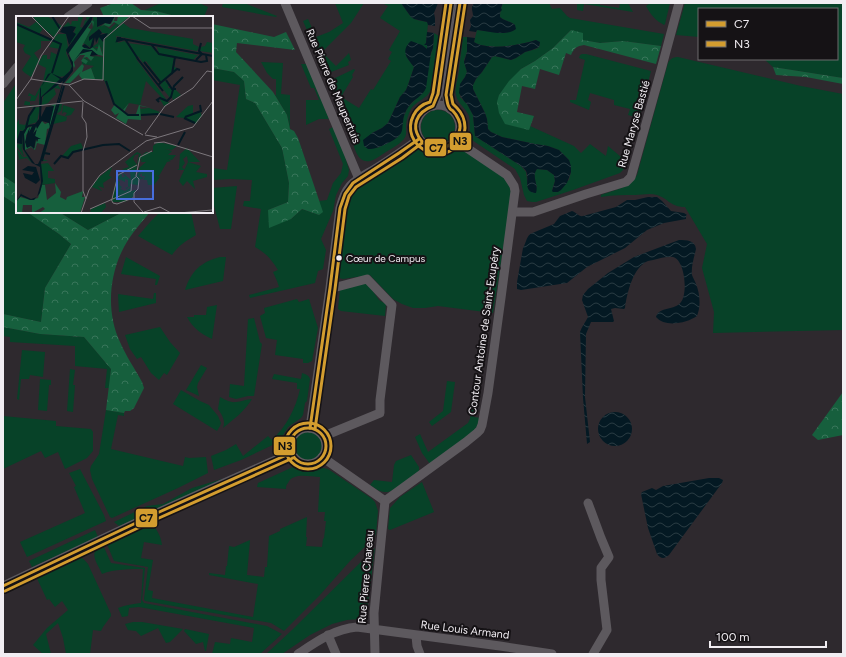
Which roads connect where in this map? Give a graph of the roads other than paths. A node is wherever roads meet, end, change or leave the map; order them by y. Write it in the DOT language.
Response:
graph roads {
  1 [pos="285,3"];
  2 [pos="451,3"];
  3 [pos="460,3"];
  4 [pos="679,3"];
  5 [pos="85,4"];
  6 [pos="69,16"];
  7 [pos="16,68"];
  8 [pos="3,84"];
  9 [pos="433,106"];
  10 [pos="450,109"];
  11 [pos="419,139"];
  12 [pos="455,140"];
  13 [pos="359,178"];
  14 [pos="513,212"];
  15 [pos="333,288"];
  16 [pos="310,428"];
  17 [pos="324,436"];
  18 [pos="291,453"];
  19 [pos="322,457"];
  20 [pos="385,501"];
  21 [pos="588,503"];
  22 [pos="3,586"];
  23 [pos="374,629"];
  24 [pos="328,635"];
  25 [pos="416,636"];
  26 [pos="298,654"];
  27 [pos="336,654"];
  28 [pos="375,654"];
  29 [pos="420,654"];
  30 [pos="552,654"];
  31 [pos="594,654"];
  1 -- 13 [label="street, Rue Pierre de Maupertuis"];
  2 -- 9 [label="street"];
  3 -- 10 [label="street"];
  4 -- 14 [label="street, Rue Maryse Bastié"];
  5 -- 6 [label="street"];
  7 -- 8 [label="street"];
  9 -- 10 [label="street"];
  9 -- 11 [label="street"];
  10 -- 12 [label="street"];
  11 -- 12 [label="street"];
  11 -- 13 [label="street"];
  12 -- 14 [label="street, Contour Antoine de Saint-Exupéry"];
  13 -- 16 [label="street"];
  14 -- 20 [label="street, Contour Antoine de Saint-Exupéry"];
  15 -- 17 [label="street"];
  16 -- 17 [label="street"];
  16 -- 18 [label="street"];
  17 -- 19 [label="street"];
  18 -- 19 [label="street"];
  18 -- 22 [label="street"];
  19 -- 20 [label="street"];
  20 -- 23 [label="street, Rue Pierre Chareau"];
  21 -- 31 [label="street"];
  23 -- 24 [label="street, Rue Louis Armand"];
  23 -- 25 [label="street, Rue Louis Armand"];
  23 -- 28 [label="street, Rue Pierre Chareau"];
  24 -- 26 [label="street, Rue Louis Armand"];
  24 -- 27 [label="street"];
  25 -- 29 [label="street"];
  25 -- 30 [label="street, Rue Louis Armand"];
}
